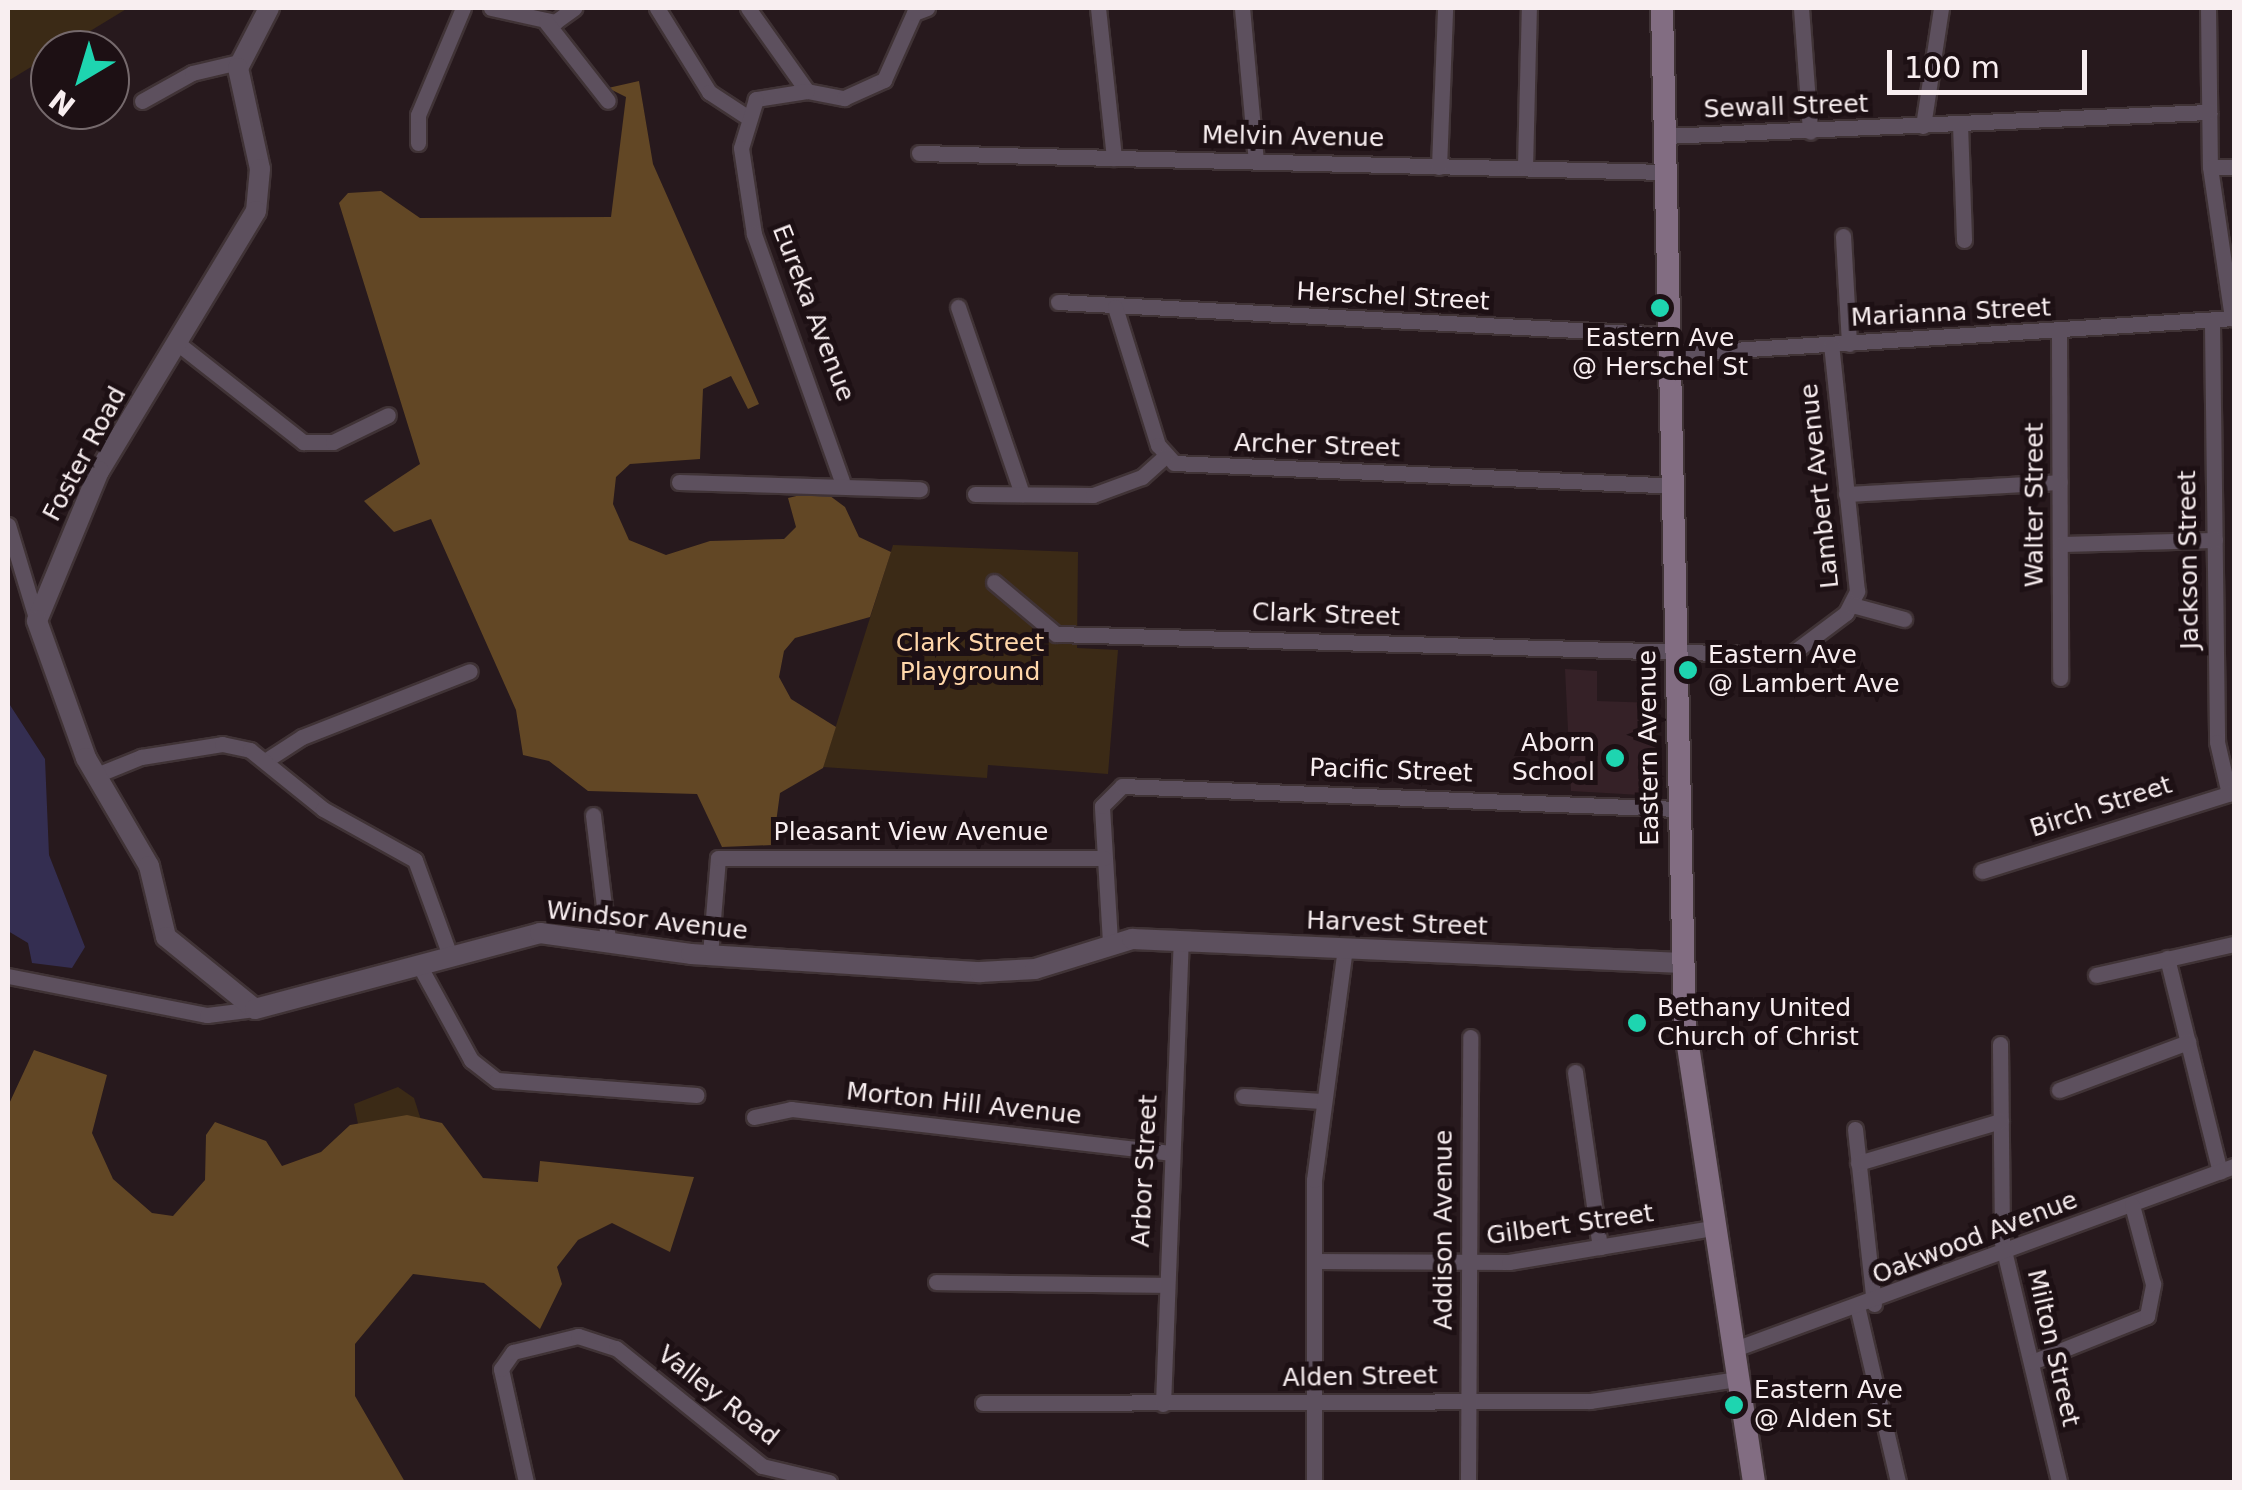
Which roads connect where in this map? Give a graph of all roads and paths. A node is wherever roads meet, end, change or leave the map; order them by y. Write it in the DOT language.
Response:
graph roads {
  1 [pos="269,8"];
  2 [pos="463,8"];
  3 [pos="491,8"];
  4 [pos="574,8"];
  5 [pos="657,8"];
  6 [pos="748,8"];
  7 [pos="926,8"];
  8 [pos="1098,8"];
  9 [pos="1242,8"];
  10 [pos="1445,8"];
  11 [pos="1529,8"];
  12 [pos="1662,8"];
  13 [pos="1800,8"];
  14 [pos="1941,8"];
  15 [pos="2192,8"];
  16 [pos="2208,8"];
  17 [pos="546,22"];
  18 [pos="240,62"];
  19 [pos="807,91"];
  20 [pos="142,101"];
  21 [pos="608,101"];
  22 [pos="2209,112"];
  23 [pos="744,115"];
  24 [pos="1960,124"];
  25 [pos="1923,126"];
  26 [pos="1810,132"];
  27 [pos="1665,136"];
  28 [pos="418,143"];
  29 [pos="919,153"];
  30 [pos="1114,158"];
  31 [pos="1256,161"];
  32 [pos="1525,167"];
  33 [pos="2210,167"];
  34 [pos="2234,167"];
  35 [pos="1440,168"];
  36 [pos="1665,172"];
  37 [pos="1843,236"];
  38 [pos="1964,240"];
  39 [pos="1058,302"];
  40 [pos="958,307"];
  41 [pos="1115,307"];
  42 [pos="2234,318"];
  43 [pos="2212,324"];
  44 [pos="2059,331"];
  45 [pos="176,342"];
  46 [pos="1850,344"];
  47 [pos="1670,345"];
  48 [pos="1831,345"];
  49 [pos="388,414"];
  50 [pos="1165,456"];
  51 [pos="842,481"];
  52 [pos="679,482"];
  53 [pos="2060,482"];
  54 [pos="1672,486"];
  55 [pos="920,488"];
  56 [pos="975,494"];
  57 [pos="1022,494"];
  58 [pos="1846,494"];
  59 [pos="8,525"];
  60 [pos="2215,540"];
  61 [pos="2060,544"];
  62 [pos="994,582"];
  63 [pos="1852,605"];
  64 [pos="1904,619"];
  65 [pos="38,621"];
  66 [pos="1675,654"];
  67 [pos="470,670"];
  68 [pos="2060,678"];
  69 [pos="268,759"];
  70 [pos="94,776"];
  71 [pos="2232,793"];
  72 [pos="1677,808"];
  73 [pos="593,815"];
  74 [pos="1104,858"];
  75 [pos="1982,871"];
  76 [pos="608,940"];
  77 [pos="1181,941"];
  78 [pos="1110,942"];
  79 [pos="2234,944"];
  80 [pos="1345,948"];
  81 [pos="449,953"];
  82 [pos="710,955"];
  83 [pos="2167,958"];
  84 [pos="418,963"];
  85 [pos="1682,963"];
  86 [pos="2096,974"];
  87 [pos="8,976"];
  88 [pos="254,1009"];
  89 [pos="1470,1037"];
  90 [pos="2188,1042"];
  91 [pos="2000,1044"];
  92 [pos="1575,1072"];
  93 [pos="2059,1090"];
  94 [pos="696,1095"];
  95 [pos="1243,1096"];
  96 [pos="1322,1101"];
  97 [pos="754,1116"];
  98 [pos="2001,1121"];
  99 [pos="1855,1129"];
  100 [pos="1171,1153"];
  101 [pos="1858,1163"];
  102 [pos="2227,1169"];
  103 [pos="2132,1205"];
  104 [pos="1712,1228"];
  105 [pos="1600,1247"];
  106 [pos="2004,1252"];
  107 [pos="1314,1262"];
  108 [pos="1467,1263"];
  109 [pos="936,1282"];
  110 [pos="1166,1285"];
  111 [pos="1866,1307"];
  112 [pos="1732,1350"];
  113 [pos="2032,1362"];
  114 [pos="1737,1379"];
  115 [pos="1469,1399"];
  116 [pos="983,1403"];
  117 [pos="1314,1403"];
  118 [pos="1164,1404"];
  119 [pos="526,1482"];
  120 [pos="829,1482"];
  121 [pos="1314,1482"];
  122 [pos="1468,1482"];
  123 [pos="1754,1482"];
  124 [pos="1898,1482"];
  125 [pos="2065,1482"];
  1 -- 18 [label="street"];
  2 -- 28 [label="street"];
  3 -- 17 [label="street"];
  4 -- 17 [label="street"];
  5 -- 23 [label="street"];
  6 -- 19 [label="street"];
  7 -- 19 [label="street"];
  8 -- 30 [label="street"];
  9 -- 31 [label="street"];
  10 -- 35 [label="street"];
  11 -- 32 [label="street"];
  12 -- 27 [label="main road, Eastern Avenue"];
  13 -- 26 [label="street"];
  14 -- 25 [label="street"];
  15 -- 16 [label="street"];
  16 -- 22 [label="street"];
  17 -- 21 [label="street"];
  18 -- 20 [label="street"];
  18 -- 45 [label="street, Foster Road"];
  19 -- 23 [label="street"];
  22 -- 24 [label="street, Sewall Street"];
  22 -- 33 [label="street"];
  23 -- 51 [label="street, Eureka Avenue"];
  24 -- 25 [label="street, Sewall Street"];
  24 -- 38 [label="street"];
  25 -- 26 [label="street, Sewall Street"];
  26 -- 27 [label="street, Sewall Street"];
  27 -- 36 [label="main road, Eastern Avenue"];
  29 -- 30 [label="street, Melvin Avenue"];
  30 -- 31 [label="street, Melvin Avenue"];
  31 -- 35 [label="street, Melvin Avenue"];
  32 -- 35 [label="street, Melvin Avenue"];
  32 -- 36 [label="street, Melvin Avenue"];
  33 -- 34 [label="street"];
  33 -- 42 [label="street"];
  36 -- 47 [label="main road, Eastern Avenue"];
  37 -- 46 [label="street"];
  39 -- 41 [label="street, Herschel Street"];
  40 -- 57 [label="street"];
  41 -- 47 [label="street, Herschel Street"];
  41 -- 50 [label="street"];
  42 -- 43 [label="street, Marianna Street"];
  43 -- 44 [label="street, Marianna Street"];
  43 -- 60 [label="street, Jackson Street"];
  44 -- 46 [label="street, Marianna Street"];
  44 -- 53 [label="street, Walter Street"];
  45 -- 49 [label="street"];
  45 -- 65 [label="street, Foster Road"];
  46 -- 48 [label="street, Marianna Street"];
  47 -- 48 [label="street, Marianna Street"];
  47 -- 54 [label="main road, Eastern Avenue"];
  48 -- 58 [label="street, Lambert Avenue"];
  50 -- 54 [label="street, Archer Street"];
  50 -- 57 [label="street"];
  51 -- 52 [label="street"];
  51 -- 55 [label="street"];
  53 -- 58 [label="street"];
  53 -- 61 [label="street, Walter Street"];
  54 -- 66 [label="main road, Eastern Avenue"];
  56 -- 57 [label="street"];
  58 -- 63 [label="street, Lambert Avenue"];
  59 -- 65 [label="street"];
  60 -- 61 [label="street"];
  60 -- 71 [label="street, Jackson Street"];
  61 -- 68 [label="street, Walter Street"];
  62 -- 66 [label="street, Clark Street"];
  63 -- 64 [label="street"];
  63 -- 66 [label="street, Lambert Avenue"];
  65 -- 70 [label="street"];
  66 -- 72 [label="main road, Eastern Avenue"];
  67 -- 69 [label="street"];
  69 -- 70 [label="street"];
  69 -- 81 [label="street"];
  70 -- 88 [label="street"];
  71 -- 75 [label="street, Birch Street"];
  72 -- 74 [label="street, Pacific Street"];
  72 -- 85 [label="main road, Eastern Avenue"];
  73 -- 76 [label="street"];
  74 -- 78 [label="street"];
  74 -- 82 [label="street, Pleasant View Avenue"];
  76 -- 81 [label="street, Windsor Avenue"];
  76 -- 82 [label="street, Windsor Avenue"];
  77 -- 78 [label="street, Harvest Street"];
  77 -- 80 [label="street, Harvest Street"];
  77 -- 100 [label="street, Arbor Street"];
  78 -- 82 [label="street, Windsor Avenue"];
  79 -- 83 [label="street"];
  80 -- 85 [label="street, Harvest Street"];
  80 -- 96 [label="street"];
  81 -- 84 [label="street, Windsor Avenue"];
  83 -- 86 [label="street"];
  83 -- 90 [label="street"];
  84 -- 88 [label="street, Windsor Avenue"];
  84 -- 94 [label="street"];
  85 -- 104 [label="main road, Eastern Avenue"];
  87 -- 88 [label="street, Windsor Avenue"];
  89 -- 108 [label="street, Addison Avenue"];
  90 -- 93 [label="street"];
  90 -- 102 [label="street"];
  91 -- 98 [label="street, Milton Street"];
  92 -- 105 [label="street"];
  95 -- 96 [label="street"];
  96 -- 107 [label="street"];
  97 -- 100 [label="street, Morton Hill Avenue"];
  98 -- 101 [label="street"];
  98 -- 106 [label="street, Milton Street"];
  99 -- 101 [label="street"];
  100 -- 110 [label="street, Arbor Street"];
  101 -- 111 [label="street"];
  102 -- 103 [label="street, Oakwood Avenue"];
  103 -- 106 [label="street, Oakwood Avenue"];
  103 -- 113 [label="street"];
  104 -- 105 [label="street, Gilbert Street"];
  104 -- 112 [label="main road, Eastern Avenue"];
  105 -- 108 [label="street, Gilbert Street"];
  106 -- 111 [label="street, Oakwood Avenue"];
  106 -- 113 [label="street, Milton Street"];
  107 -- 108 [label="street, Gilbert Street"];
  107 -- 117 [label="street"];
  108 -- 115 [label="street, Addison Avenue"];
  109 -- 110 [label="street"];
  110 -- 118 [label="street, Arbor Street"];
  111 -- 112 [label="street, Oakwood Avenue"];
  111 -- 124 [label="street"];
  112 -- 114 [label="main road, Eastern Avenue"];
  113 -- 125 [label="street, Milton Street"];
  114 -- 115 [label="street, Alden Street"];
  114 -- 123 [label="main road, Eastern Avenue"];
  115 -- 117 [label="street, Alden Street"];
  115 -- 122 [label="street, Addison Avenue"];
  116 -- 118 [label="street, Alden Street"];
  117 -- 118 [label="street, Alden Street"];
  117 -- 121 [label="street"];
  119 -- 120 [label="street, Valley Road"];
}
